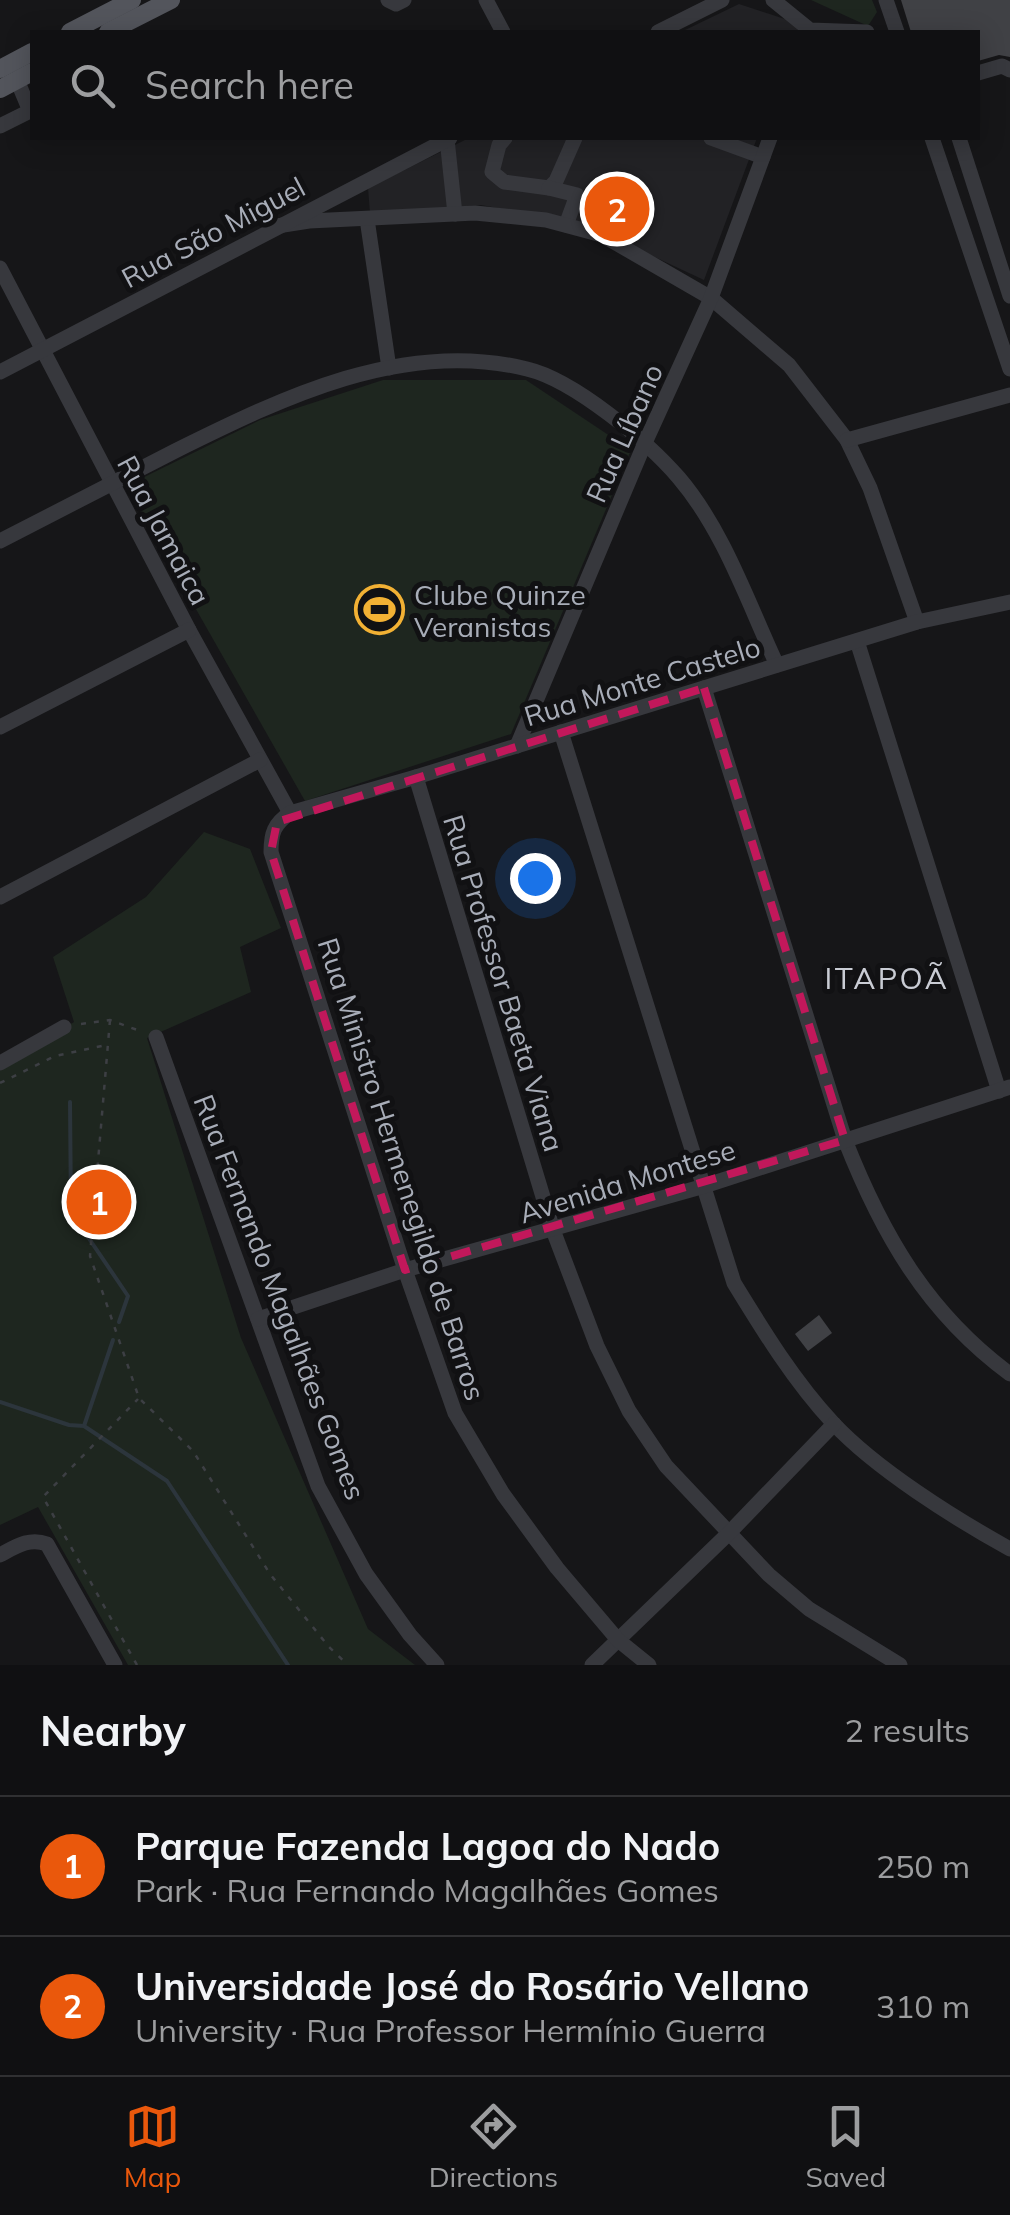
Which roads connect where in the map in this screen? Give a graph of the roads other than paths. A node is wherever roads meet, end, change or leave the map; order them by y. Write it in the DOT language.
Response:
graph roads {
  1 [pos="132,0"];
  2 [pos="171,0"];
  3 [pos="388,0"];
  4 [pos="404,0"];
  5 [pos="486,0"];
  6 [pos="722,0"];
  7 [pos="773,0"];
  8 [pos="886,0"];
  9 [pos="74,30"];
  10 [pos="112,30"];
  11 [pos="502,30"];
  12 [pos="662,30"];
  13 [pos="809,30"];
  14 [pos="896,30"];
  15 [pos="30,53"];
  16 [pos="0,69"];
  17 [pos="1010,70"];
  18 [pos="980,73"];
  19 [pos="16,80"];
  20 [pos="0,126"];
  21 [pos="445,140"];
  22 [pos="449,140"];
  23 [pos="503,140"];
  24 [pos="574,140"];
  25 [pos="716,140"];
  26 [pos="769,140"];
  27 [pos="933,140"];
  28 [pos="960,140"];
  29 [pos="763,157"];
  30 [pos="361,183"];
  31 [pos="549,188"];
  32 [pos="454,214"];
  33 [pos="363,219"];
  34 [pos="566,225"];
  35 [pos="277,226"];
  36 [pos="0,268"];
  37 [pos="1010,296"];
  38 [pos="711,298"];
  39 [pos="42,350"];
  40 [pos="389,368"];
  41 [pos="1010,368"];
  42 [pos="0,372"];
  43 [pos="1010,395"];
  44 [pos="847,440"];
  45 [pos="644,445"];
  46 [pos="111,483"];
  47 [pos="0,542"];
  48 [pos="1010,603"];
  49 [pos="916,622"];
  50 [pos="189,630"];
  51 [pos="857,641"];
  52 [pos="777,666"];
  53 [pos="704,688"];
  54 [pos="0,727"];
  55 [pos="561,732"];
  56 [pos="517,746"];
  57 [pos="260,760"];
  58 [pos="416,778"];
  59 [pos="290,812"];
  60 [pos="0,897"];
  61 [pos="64,1027"];
  62 [pos="156,1038"];
  63 [pos="0,1062"];
  64 [pos="1004,1089"];
  65 [pos="845,1140"];
  66 [pos="701,1187"];
  67 [pos="553,1230"];
  68 [pos="405,1270"];
  69 [pos="258,1319"];
  70 [pos="1010,1374"];
  71 [pos="834,1424"];
  72 [pos="729,1533"];
  73 [pos="1010,1549"];
  74 [pos="0,1555"];
  75 [pos="618,1640"];
  76 [pos="116,1665"];
  77 [pos="437,1665"];
  78 [pos="592,1665"];
  79 [pos="650,1665"];
  80 [pos="900,1665"];
  1 -- 9 [label="main road"];
  2 -- 10 [label="main road"];
  3 -- 4 [label="street"];
  5 -- 11 [label="street"];
  6 -- 12 [label="street"];
  7 -- 13 [label="street"];
  8 -- 14 [label="street"];
  15 -- 16 [label="main road"];
  17 -- 18 [label="street"];
  19 -- 20 [label="street"];
  21 -- 30 [label="street, Rua São Miguel"];
  22 -- 32 [label="street"];
  23 -- 31 [label="street"];
  24 -- 31 [label="street"];
  25 -- 29 [label="street"];
  26 -- 29 [label="street, Rua Líbano"];
  27 -- 41 [label="street"];
  28 -- 37 [label="street"];
  29 -- 38 [label="street, Rua Líbano"];
  30 -- 33 [label="street"];
  30 -- 35 [label="street, Rua São Miguel"];
  31 -- 34 [label="street"];
  32 -- 33 [label="street"];
  32 -- 34 [label="street"];
  33 -- 35 [label="street"];
  33 -- 40 [label="street"];
  34 -- 38 [label="street"];
  35 -- 39 [label="street, Rua São Miguel"];
  36 -- 39 [label="street, Rua Jamaica"];
  38 -- 44 [label="street"];
  38 -- 45 [label="street, Rua Líbano"];
  39 -- 42 [label="street, Rua São Miguel"];
  39 -- 46 [label="street, Rua Jamaica"];
  40 -- 45 [label="street"];
  40 -- 46 [label="street"];
  43 -- 44 [label="street"];
  44 -- 49 [label="street"];
  45 -- 52 [label="street"];
  45 -- 56 [label="street, Rua Líbano"];
  46 -- 47 [label="street"];
  46 -- 50 [label="street, Rua Jamaica"];
  48 -- 49 [label="street, Rua Monte Castelo"];
  49 -- 51 [label="street, Rua Monte Castelo"];
  50 -- 54 [label="street"];
  50 -- 57 [label="street, Rua Jamaica"];
  51 -- 52 [label="street, Rua Monte Castelo"];
  51 -- 64 [label="street"];
  52 -- 53 [label="street, Rua Monte Castelo"];
  53 -- 55 [label="street, Rua Monte Castelo"];
  53 -- 65 [label="street"];
  55 -- 56 [label="street, Rua Monte Castelo"];
  55 -- 66 [label="street"];
  56 -- 58 [label="street, Rua Monte Castelo"];
  57 -- 59 [label="street, Rua Jamaica"];
  57 -- 60 [label="street"];
  58 -- 59 [label="street, Rua Monte Castelo"];
  58 -- 67 [label="street, Rua Professor Baeta Viana"];
  59 -- 68 [label="street, Rua Ministro Hermenegildo de Barros"];
  61 -- 63 [label="street"];
  62 -- 69 [label="street, Rua Fernando Magalhães Gomes"];
  64 -- 65 [label="street, Avenida Montese"];
  65 -- 66 [label="street, Avenida Montese"];
  65 -- 70 [label="street"];
  66 -- 67 [label="street, Avenida Montese"];
  66 -- 71 [label="street"];
  67 -- 68 [label="street, Avenida Montese"];
  67 -- 72 [label="street, Rua Professor Baeta Viana"];
  68 -- 69 [label="street, Avenida Montese"];
  68 -- 75 [label="street, Rua Ministro Hermenegildo de Barros"];
  69 -- 77 [label="street, Rua Fernando Magalhães Gomes"];
  71 -- 72 [label="street"];
  71 -- 73 [label="street"];
  72 -- 75 [label="street"];
  72 -- 80 [label="street, Rua Professor Baeta Viana"];
  74 -- 76 [label="street"];
  75 -- 78 [label="street"];
  75 -- 79 [label="street, Rua Ministro Hermenegildo de Barros"];
}
